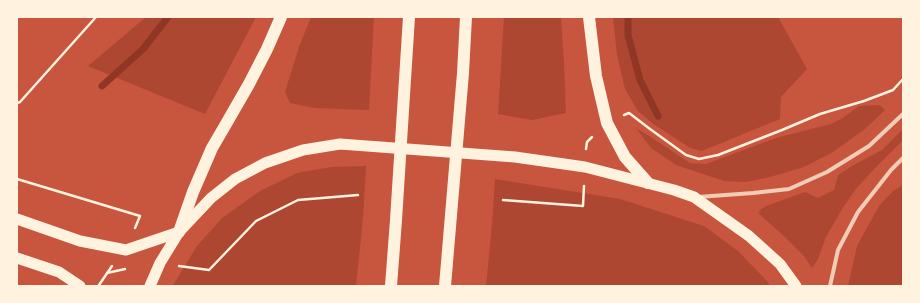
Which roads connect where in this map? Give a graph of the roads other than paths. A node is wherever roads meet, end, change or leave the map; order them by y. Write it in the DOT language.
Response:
graph roads {
  1 [pos="281,17"];
  2 [pos="409,17"];
  3 [pos="466,17"];
  4 [pos="589,17"];
  5 [pos="903,114"];
  6 [pos="903,158"];
  7 [pos="648,183"];
  8 [pos="694,197"];
  9 [pos="17,218"];
  10 [pos="179,232"];
  11 [pos="17,258"];
  12 [pos="80,286"];
  13 [pos="150,286"];
  14 [pos="390,286"];
  15 [pos="445,286"];
  16 [pos="796,286"];
  17 [pos="830,286"];
  1 -- 10 [label="highway"];
  2 -- 14 [label="highway"];
  3 -- 15 [label="highway"];
  4 -- 7 [label="highway"];
  5 -- 8 [label="street"];
  6 -- 17 [label="street"];
  7 -- 8 [label="highway"];
  7 -- 10 [label="highway"];
  8 -- 16 [label="highway"];
  9 -- 10 [label="highway"];
  10 -- 13 [label="highway"];
  11 -- 12 [label="highway"];
}
